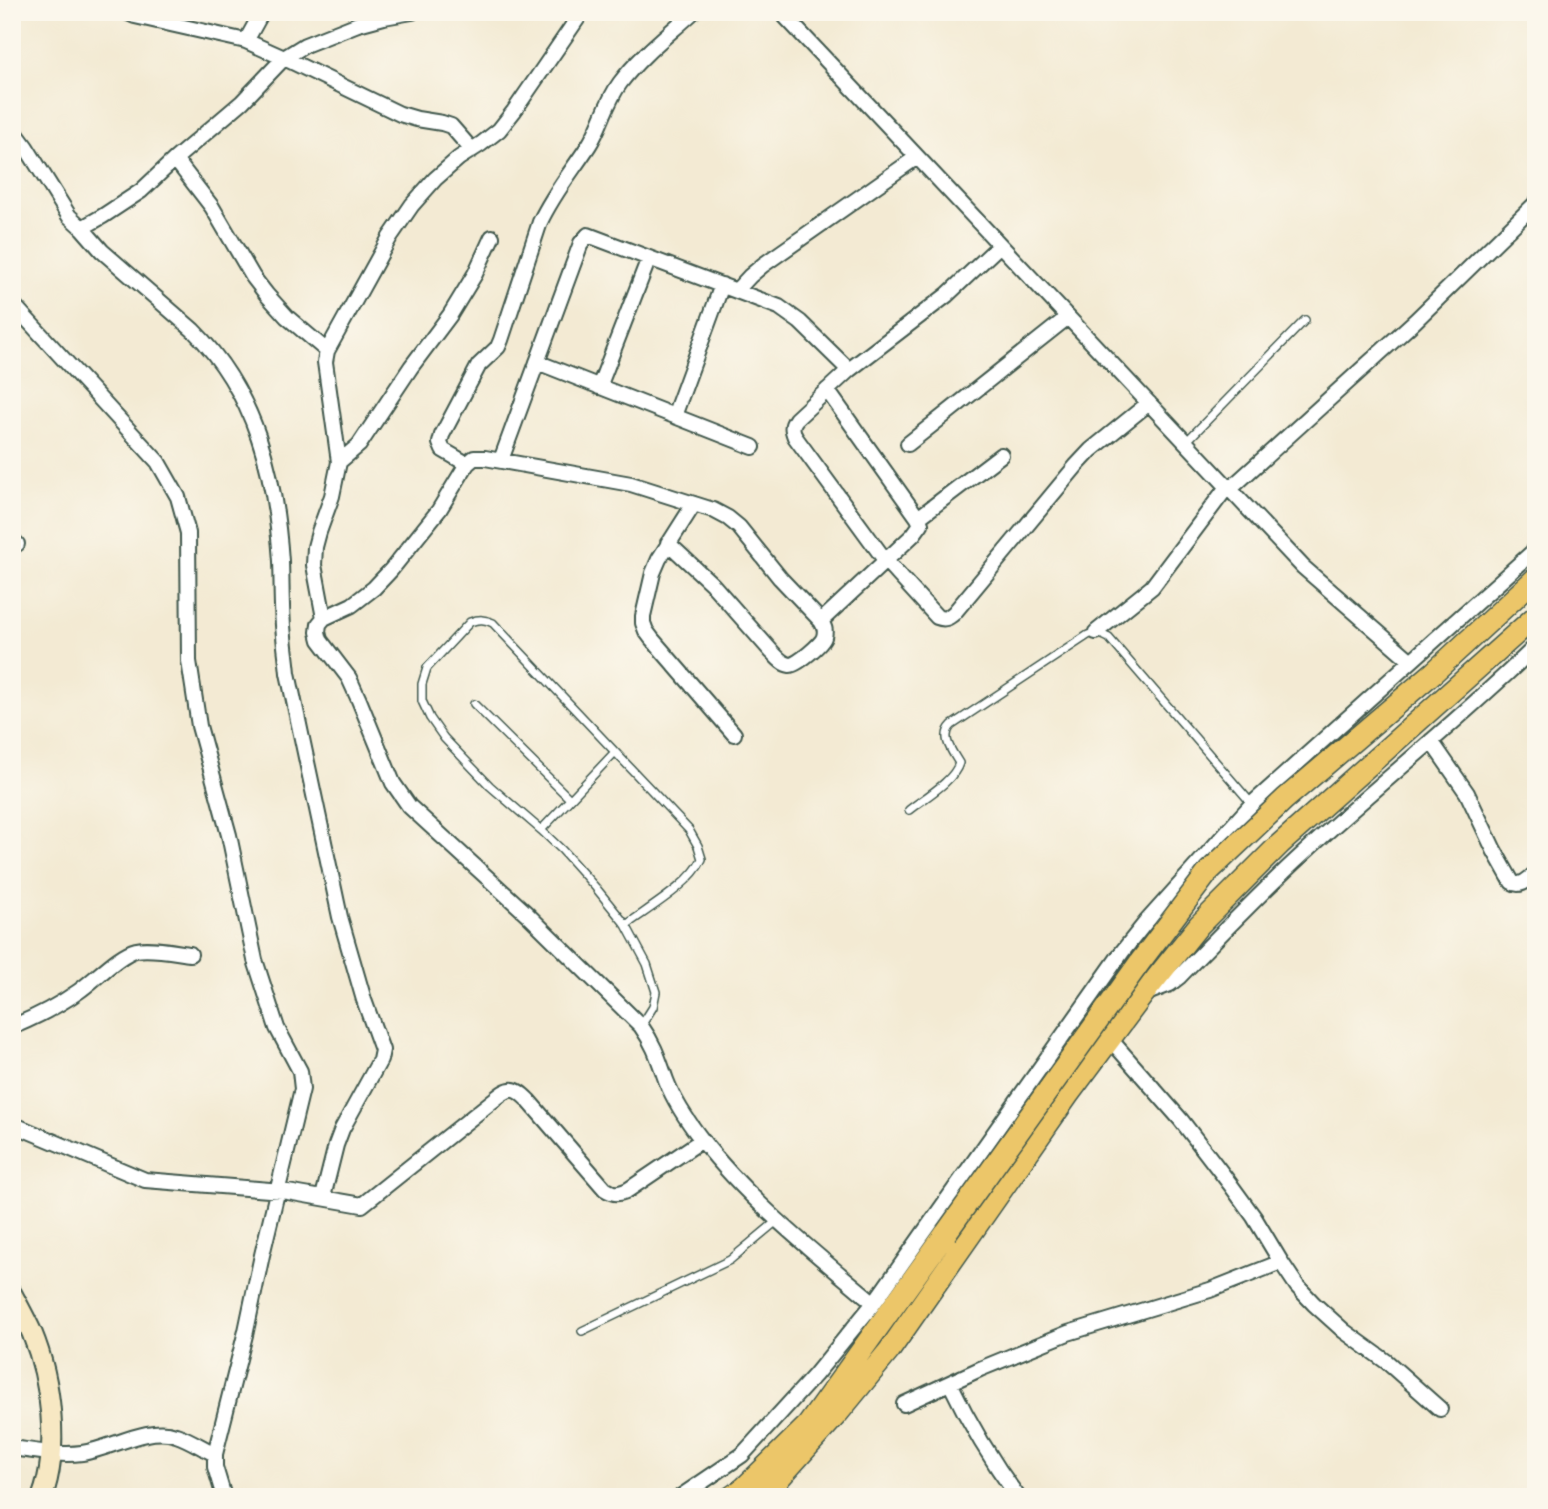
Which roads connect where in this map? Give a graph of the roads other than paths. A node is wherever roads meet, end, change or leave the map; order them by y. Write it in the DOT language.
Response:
graph roads {
  1 [pos="127,12"];
  2 [pos="262,12"];
  3 [pos="412,12"];
  4 [pos="582,12"];
  5 [pos="693,12"];
  6 [pos="781,12"];
  7 [pos="246,41"];
  8 [pos="284,58"];
  9 [pos="12,128"];
  10 [pos="472,150"];
  11 [pos="917,157"];
  12 [pos="175,159"];
  13 [pos="1536,203"];
  14 [pos="82,228"];
  15 [pos="492,237"];
  16 [pos="1000,245"];
  17 [pos="649,258"];
  18 [pos="722,285"];
  19 [pos="737,290"];
  20 [pos="12,303"];
  21 [pos="1068,317"];
  22 [pos="1305,320"];
  23 [pos="327,351"];
  24 [pos="537,362"];
  25 [pos="849,370"];
  26 [pos="599,387"];
  27 [pos="827,390"];
  28 [pos="1149,403"];
  29 [pos="674,416"];
  30 [pos="1186,442"];
  31 [pos="908,444"];
  32 [pos="752,447"];
  33 [pos="1001,455"];
  34 [pos="500,460"];
  35 [pos="339,462"];
  36 [pos="467,464"];
  37 [pos="1230,489"];
  38 [pos="694,504"];
  39 [pos="918,518"];
  40 [pos="668,543"];
  41 [pos="1536,549"];
  42 [pos="885,560"];
  43 [pos="1536,578"];
  44 [pos="1536,616"];
  45 [pos="324,618"];
  46 [pos="821,621"];
  47 [pos="1096,632"];
  48 [pos="1536,646"];
  49 [pos="1410,660"];
  50 [pos="474,704"];
  51 [pos="734,734"];
  52 [pos="1431,741"];
  53 [pos="615,752"];
  54 [pos="570,799"];
  55 [pos="1252,804"];
  56 [pos="909,810"];
  57 [pos="541,830"];
  58 [pos="1536,873"];
  59 [pos="626,925"];
  60 [pos="190,954"];
  61 [pos="1110,969"];
  62 [pos="1142,996"];
  63 [pos="12,1027"];
  64 [pos="641,1027"];
  65 [pos="1110,1040"];
  66 [pos="12,1124"];
  67 [pos="702,1140"];
  68 [pos="280,1191"];
  69 [pos="320,1197"];
  70 [pos="779,1220"];
  71 [pos="1281,1262"];
  72 [pos="12,1294"];
  73 [pos="874,1303"];
  74 [pos="582,1331"];
  75 [pos="950,1383"];
  76 [pos="904,1404"];
  77 [pos="1440,1409"];
  78 [pos="12,1448"];
  79 [pos="52,1453"];
  80 [pos="215,1454"];
  81 [pos="781,1490"];
  82 [pos="42,1497"];
  83 [pos="224,1497"];
  84 [pos="680,1497"];
  85 [pos="731,1497"];
  86 [pos="758,1497"];
  87 [pos="1018,1497"];
  1 -- 7 [label="street"];
  2 -- 7 [label="street"];
  3 -- 8 [label="street"];
  4 -- 10 [label="street"];
  5 -- 36 [label="street"];
  6 -- 11 [label="street"];
  7 -- 8 [label="street"];
  8 -- 10 [label="street"];
  8 -- 12 [label="street"];
  9 -- 14 [label="street"];
  10 -- 23 [label="street"];
  11 -- 16 [label="street"];
  11 -- 19 [label="street"];
  12 -- 14 [label="street"];
  12 -- 23 [label="street"];
  13 -- 37 [label="street"];
  14 -- 69 [label="street"];
  15 -- 35 [label="street"];
  16 -- 21 [label="street"];
  16 -- 25 [label="street"];
  17 -- 18 [label="street"];
  17 -- 24 [label="street"];
  17 -- 26 [label="street"];
  18 -- 19 [label="street"];
  18 -- 29 [label="street"];
  19 -- 25 [label="street"];
  20 -- 68 [label="street"];
  21 -- 28 [label="street"];
  21 -- 31 [label="street"];
  22 -- 30 [label="lane"];
  23 -- 35 [label="street"];
  24 -- 26 [label="street"];
  24 -- 34 [label="street"];
  25 -- 27 [label="street"];
  26 -- 29 [label="street"];
  27 -- 39 [label="street"];
  27 -- 42 [label="street"];
  28 -- 30 [label="street"];
  28 -- 42 [label="street"];
  29 -- 32 [label="street"];
  30 -- 37 [label="street"];
  33 -- 39 [label="street"];
  34 -- 36 [label="street"];
  34 -- 38 [label="street"];
  35 -- 45 [label="street"];
  36 -- 45 [label="street"];
  37 -- 47 [label="street"];
  37 -- 49 [label="street"];
  38 -- 40 [label="street"];
  38 -- 46 [label="street"];
  39 -- 42 [label="street"];
  40 -- 46 [label="street"];
  40 -- 51 [label="street"];
  41 -- 49 [label="street"];
  42 -- 46 [label="street"];
  43 -- 85 [label="main road, bridge"];
  44 -- 62 [label="main road"];
  45 -- 64 [label="street"];
  47 -- 55 [label="lane"];
  47 -- 56 [label="lane"];
  48 -- 52 [label="street"];
  49 -- 55 [label="street"];
  50 -- 54 [label="lane"];
  52 -- 58 [label="street"];
  52 -- 62 [label="street"];
  53 -- 54 [label="lane"];
  53 -- 57 [label="lane"];
  53 -- 59 [label="lane"];
  54 -- 57 [label="lane"];
  55 -- 61 [label="street"];
  57 -- 59 [label="lane"];
  59 -- 64 [label="lane"];
  60 -- 63 [label="street"];
  61 -- 62 [label="street"];
  61 -- 73 [label="street"];
  62 -- 65 [label="main road"];
  64 -- 67 [label="street"];
  65 -- 71 [label="street"];
  65 -- 81 [label="main road"];
  66 -- 68 [label="street"];
  67 -- 69 [label="street"];
  67 -- 70 [label="street"];
  68 -- 69 [label="street"];
  68 -- 80 [label="street"];
  70 -- 73 [label="street"];
  70 -- 74 [label="lane"];
  71 -- 75 [label="street"];
  71 -- 77 [label="street"];
  72 -- 79 [label="street"];
  73 -- 84 [label="street"];
  75 -- 76 [label="street"];
  75 -- 87 [label="street"];
  78 -- 79 [label="street"];
  79 -- 80 [label="street"];
  79 -- 82 [label="street"];
  80 -- 83 [label="street"];
  81 -- 86 [label="main road"];
}
